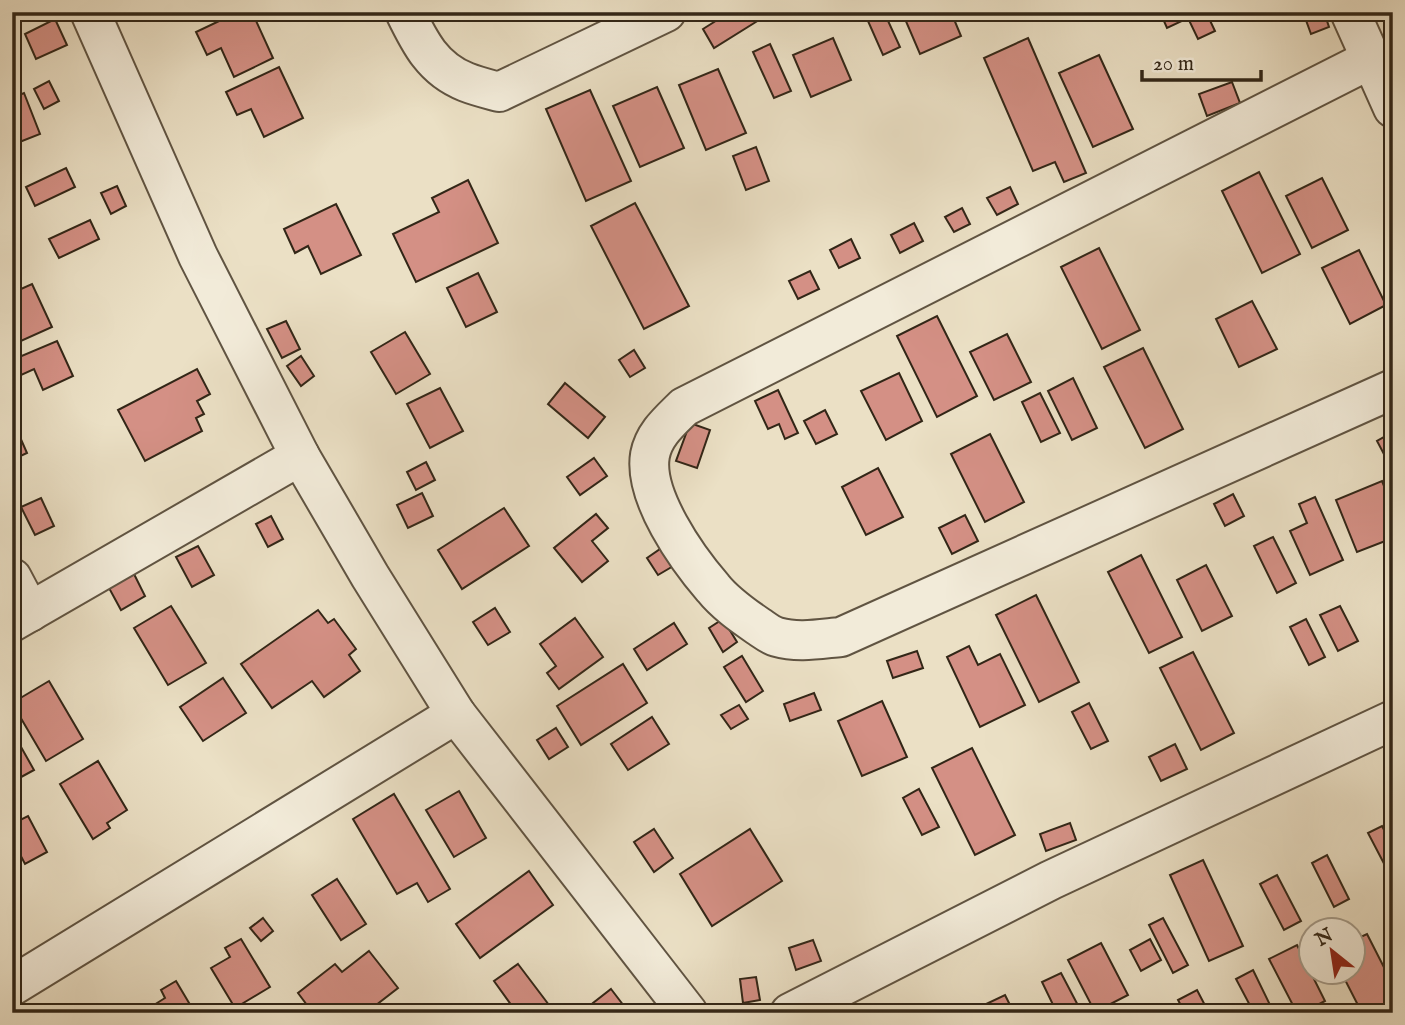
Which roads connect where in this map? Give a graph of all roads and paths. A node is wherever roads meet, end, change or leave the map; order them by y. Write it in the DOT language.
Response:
graph roads {
  1 [pos="90,12"];
  2 [pos="405,12"];
  3 [pos="666,12"];
  4 [pos="1350,12"];
  5 [pos="1371,59"];
  6 [pos="1393,108"];
  7 [pos="1393,389"];
  8 [pos="300,456"];
  9 [pos="12,578"];
  10 [pos="21,617"];
  11 [pos="456,714"];
  12 [pos="1393,720"];
  13 [pos="12,986"];
  14 [pos="688,1013"];
  15 [pos="790,1013"];
  1 -- 8 [label="street"];
  2 -- 3 [label="street"];
  4 -- 5 [label="street"];
  5 -- 6 [label="street"];
  5 -- 7 [label="street"];
  8 -- 10 [label="street"];
  8 -- 11 [label="street"];
  9 -- 10 [label="street"];
  11 -- 13 [label="street"];
  11 -- 14 [label="street"];
  12 -- 15 [label="street"];
}
